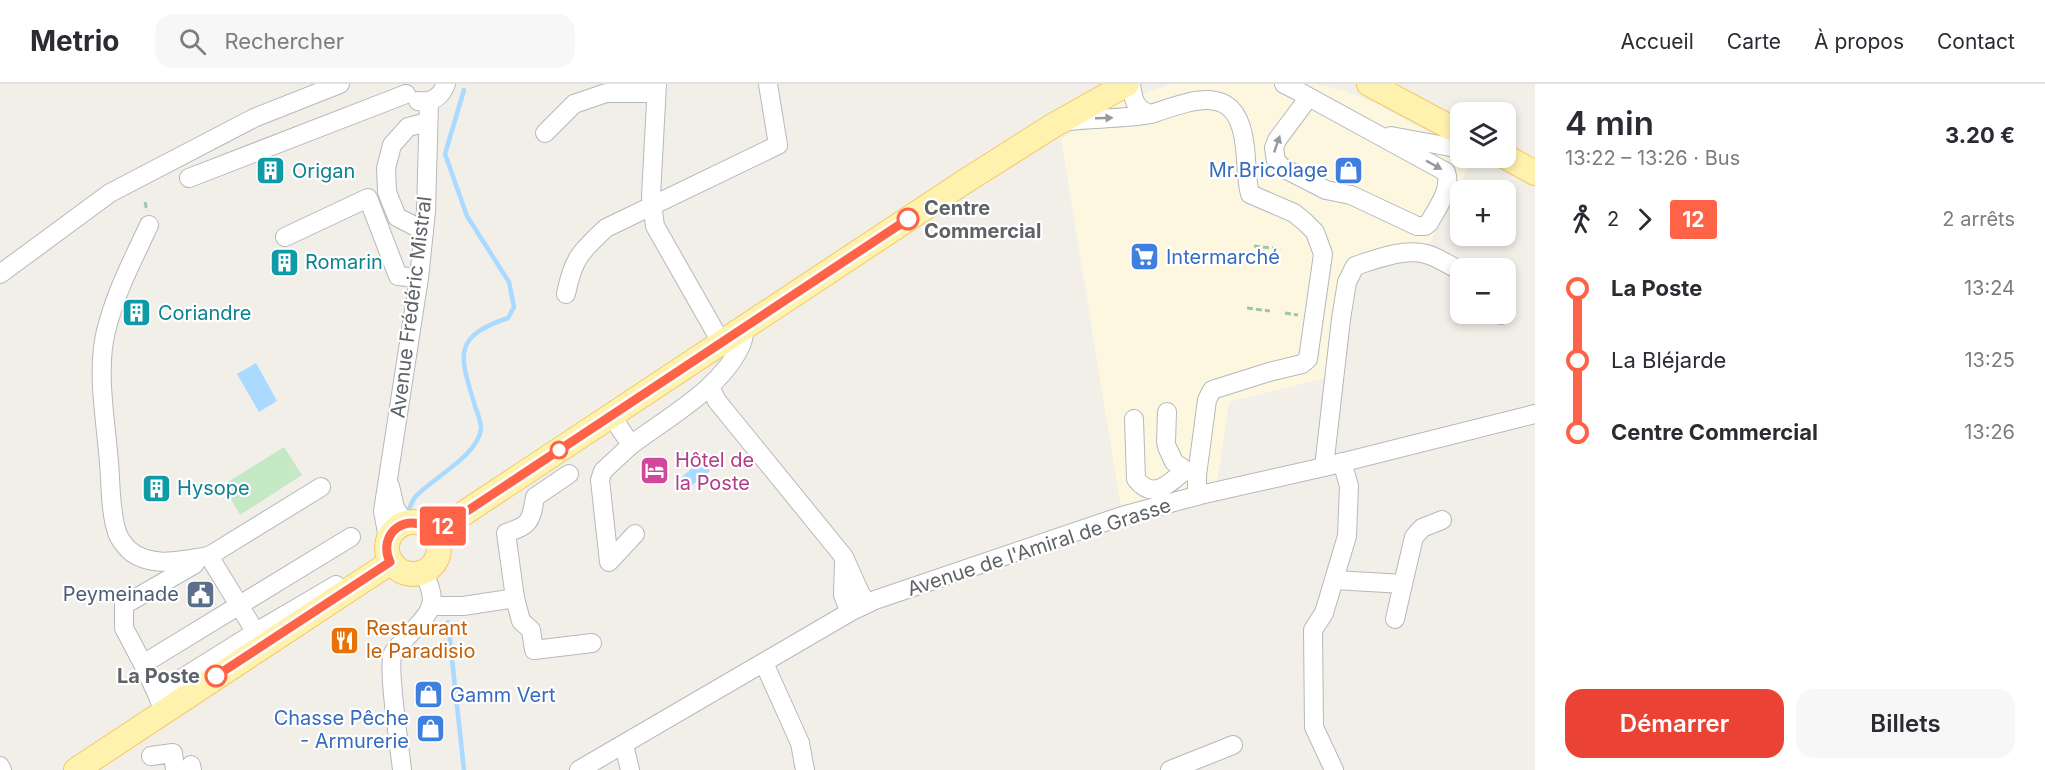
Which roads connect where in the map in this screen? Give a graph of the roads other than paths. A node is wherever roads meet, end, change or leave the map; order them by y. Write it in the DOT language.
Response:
graph roads {
  1 [pos="340,84"];
  2 [pos="446,84"];
  3 [pos="768,84"];
  4 [pos="1129,84"];
  5 [pos="1284,84"];
  6 [pos="1369,84"];
  7 [pos="656,88"];
  8 [pos="403,89"];
  9 [pos="1309,97"];
  10 [pos="429,102"];
  11 [pos="1151,114"];
  12 [pos="428,122"];
  13 [pos="1057,123"];
  14 [pos="1450,126"];
  15 [pos="545,133"];
  16 [pos="1380,135"];
  17 [pos="1450,147"];
  18 [pos="1516,163"];
  19 [pos="1535,173"];
  20 [pos="189,178"];
  21 [pos="652,205"];
  22 [pos="149,225"];
  23 [pos="424,231"];
  24 [pos="285,237"];
  25 [pos="1450,266"];
  26 [pos="0,274"];
  27 [pos="419,278"];
  28 [pos="566,294"];
  29 [pos="745,326"];
  30 [pos="722,342"];
  31 [pos="666,378"];
  32 [pos="710,387"];
  33 [pos="681,408"];
  34 [pos="1167,412"];
  35 [pos="1535,414"];
  36 [pos="611,415"];
  37 [pos="1134,419"];
  38 [pos="631,445"];
  39 [pos="1342,462"];
  40 [pos="1324,467"];
  41 [pos="1191,473"];
  42 [pos="569,474"];
  43 [pos="321,487"];
  44 [pos="1197,496"];
  45 [pos="1443,520"];
  46 [pos="434,533"];
  47 [pos="635,534"];
  48 [pos="351,537"];
  49 [pos="393,545"];
  50 [pos="209,556"];
  51 [pos="844,557"];
  52 [pos="423,572"];
  53 [pos="1335,580"];
  54 [pos="1403,584"];
  55 [pos="515,598"];
  56 [pos="869,603"];
  57 [pos="238,606"];
  58 [pos="431,606"];
  59 [pos="850,612"];
  60 [pos="1395,619"];
  61 [pos="260,639"];
  62 [pos="592,643"];
  63 [pos="764,663"];
  64 [pos="143,664"];
  65 [pos="161,702"];
  66 [pos="624,745"];
  67 [pos="1233,745"];
  68 [pos="151,756"];
  69 [pos="186,768"];
  70 [pos="76,770"];
  71 [pos="402,770"];
  72 [pos="579,770"];
  73 [pos="630,770"];
  74 [pos="805,770"];
  75 [pos="1170,770"];
  76 [pos="1334,770"];
  1 -- 26 [label="street"];
  2 -- 10 [label="street"];
  3 -- 21 [label="street"];
  4 -- 11 [label="street"];
  4 -- 13 [label="main road"];
  5 -- 9 [label="street"];
  6 -- 14 [label="main road"];
  7 -- 15 [label="street"];
  7 -- 21 [label="street"];
  8 -- 10 [label="street"];
  8 -- 20 [label="street"];
  9 -- 16 [label="street"];
  16 -- 9 [label="street, one-way"];
  10 -- 12 [label="street, Avenue Frédéric Mistral"];
  13 -- 11 [label="street, one-way"];
  11 -- 41 [label="street"];
  12 -- 23 [label="street, Avenue Frédéric Mistral"];
  12 -- 23 [label="street"];
  13 -- 29 [label="main road"];
  16 -- 17 [label="street"];
  18 -- 19 [label="main road"];
  21 -- 28 [label="street"];
  21 -- 30 [label="street"];
  22 -- 50 [label="street"];
  23 -- 27 [label="street, Avenue Frédéric Mistral"];
  24 -- 27 [label="street"];
  25 -- 40 [label="street"];
  27 -- 49 [label="street, Avenue Frédéric Mistral"];
  29 -- 30 [label="main road"];
  29 -- 32 [label="street"];
  30 -- 31 [label="main road"];
  31 -- 33 [label="street"];
  31 -- 36 [label="main road"];
  32 -- 33 [label="street"];
  32 -- 51 [label="street"];
  33 -- 38 [label="street"];
  34 -- 41 [label="street"];
  35 -- 39 [label="street, Avenue de l'Amiral de Grasse"];
  36 -- 38 [label="street"];
  36 -- 46 [label="main road"];
  37 -- 41 [label="street"];
  38 -- 47 [label="street"];
  39 -- 40 [label="street, Avenue de l'Amiral de Grasse"];
  39 -- 53 [label="street"];
  40 -- 44 [label="street, Avenue de l'Amiral de Grasse"];
  41 -- 44 [label="street"];
  42 -- 55 [label="street"];
  43 -- 50 [label="street"];
  44 -- 56 [label="street, Avenue de l'Amiral de Grasse"];
  45 -- 54 [label="street"];
  46 -- 49 [label="main road"];
  46 -- 52 [label="main road"];
  48 -- 57 [label="street"];
  49 -- 52 [label="main road"];
  49 -- 61 [label="main road"];
  50 -- 57 [label="street"];
  50 -- 64 [label="street"];
  51 -- 56 [label="street"];
  51 -- 59 [label="street"];
  52 -- 58 [label="street"];
  53 -- 54 [label="street"];
  53 -- 76 [label="street"];
  54 -- 60 [label="street"];
  55 -- 58 [label="street"];
  55 -- 62 [label="street"];
  56 -- 59 [label="street, Avenue de l'Amiral de Grasse"];
  57 -- 61 [label="street"];
  57 -- 64 [label="street"];
  58 -- 71 [label="street"];
  59 -- 63 [label="street, Avenue de l'Amiral de Grasse"];
  61 -- 65 [label="main road"];
  63 -- 66 [label="street, Avenue de l'Amiral de Grasse"];
  63 -- 74 [label="street"];
  64 -- 65 [label="street"];
  65 -- 70 [label="main road"];
  66 -- 72 [label="street, Avenue de l'Amiral de Grasse"];
  66 -- 73 [label="street"];
  67 -- 75 [label="street"];
  68 -- 69 [label="street"];
}
